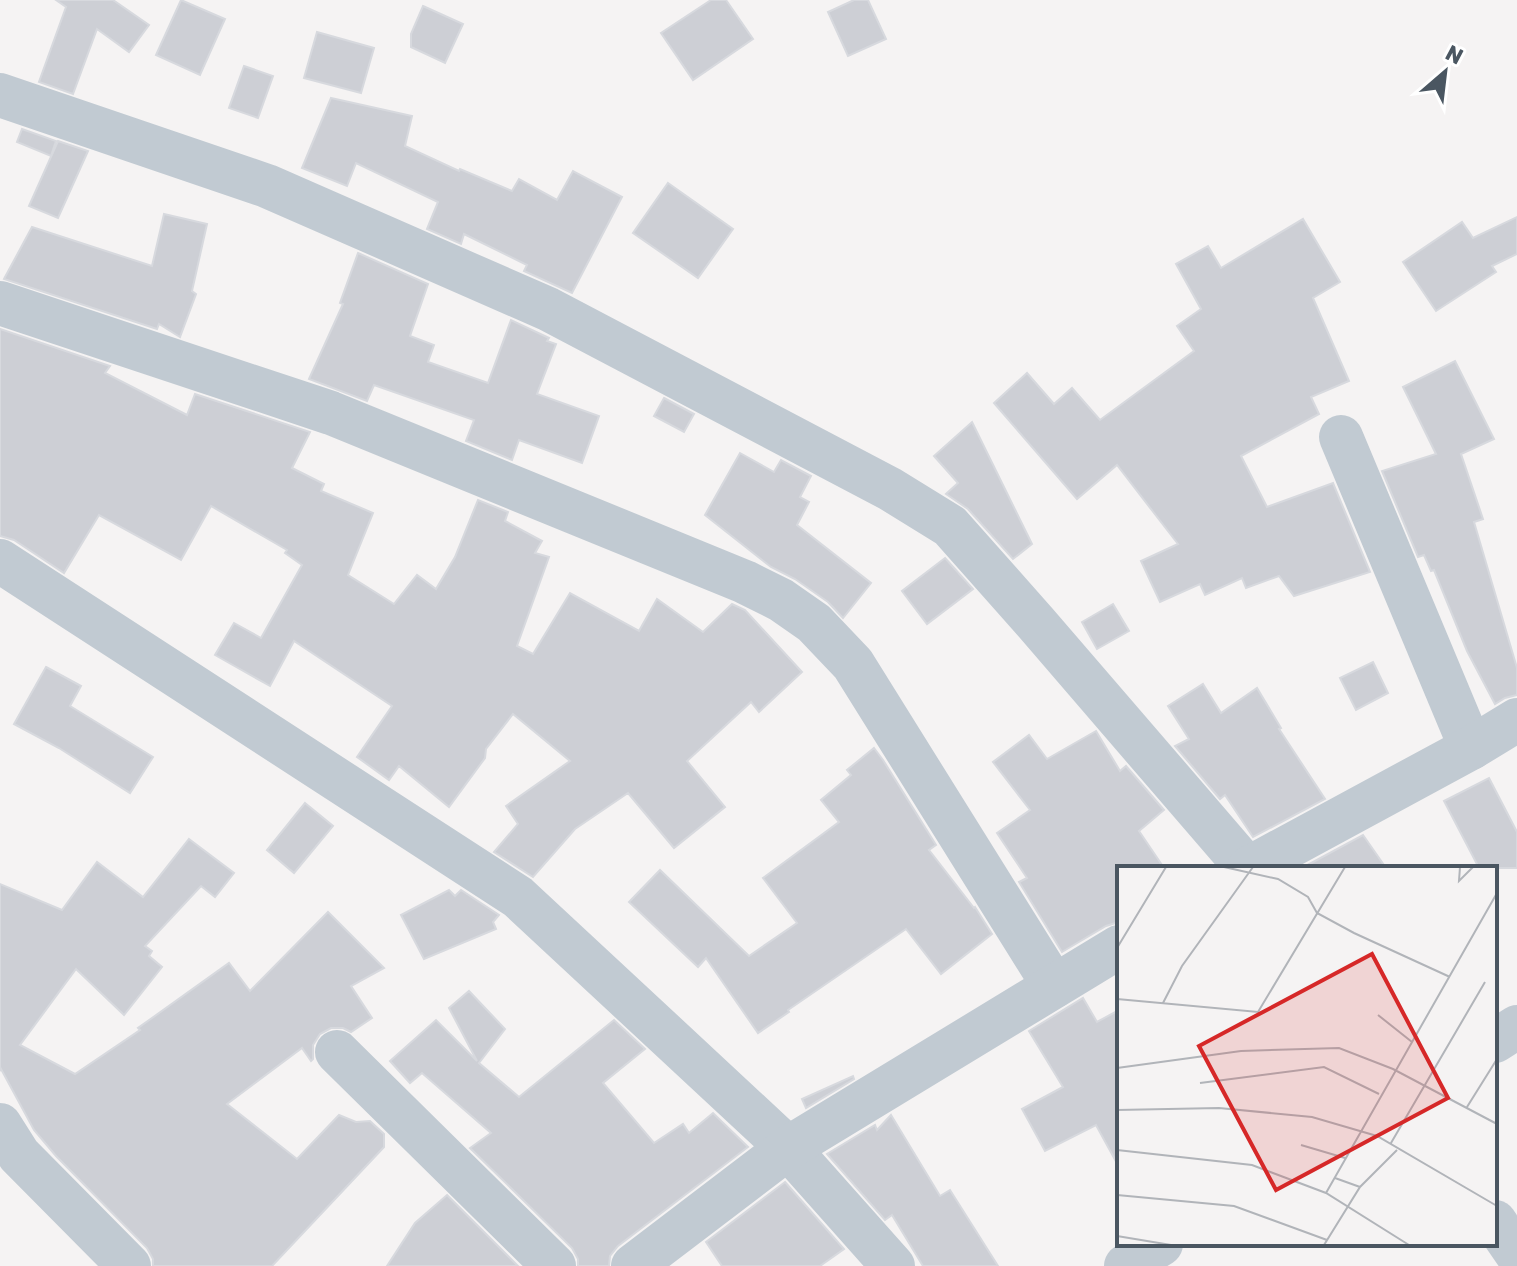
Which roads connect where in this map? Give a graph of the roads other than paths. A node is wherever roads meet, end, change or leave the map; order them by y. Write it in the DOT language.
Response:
graph roads {
  1 [pos="0,95"];
  2 [pos="0,303"];
  3 [pos="1341,437"];
  4 [pos="0,561"];
  5 [pos="1517,720"];
  6 [pos="1471,748"];
  7 [pos="1246,866"];
  8 [pos="1252,866"];
  9 [pos="1117,948"];
  10 [pos="1054,986"];
  11 [pos="1517,1027"];
  12 [pos="1497,1040"];
  13 [pos="337,1052"];
  14 [pos="0,1125"];
  15 [pos="788,1148"];
  16 [pos="1497,1225"];
  17 [pos="1158,1246"];
  18 [pos="1517,1254"];
  19 [pos="129,1266"];
  20 [pos="554,1266"];
  21 [pos="633,1266"];
  22 [pos="893,1266"];
  23 [pos="1126,1266"];
  1 -- 7 [label="street"];
  2 -- 10 [label="street"];
  3 -- 6 [label="street"];
  4 -- 15 [label="street"];
  5 -- 6 [label="street"];
  6 -- 8 [label="street"];
  9 -- 10 [label="street"];
  10 -- 15 [label="street"];
  11 -- 12 [label="street"];
  13 -- 20 [label="street"];
  14 -- 19 [label="street"];
  15 -- 21 [label="street"];
  15 -- 22 [label="street"];
  16 -- 18 [label="street"];
  17 -- 23 [label="street"];
}
